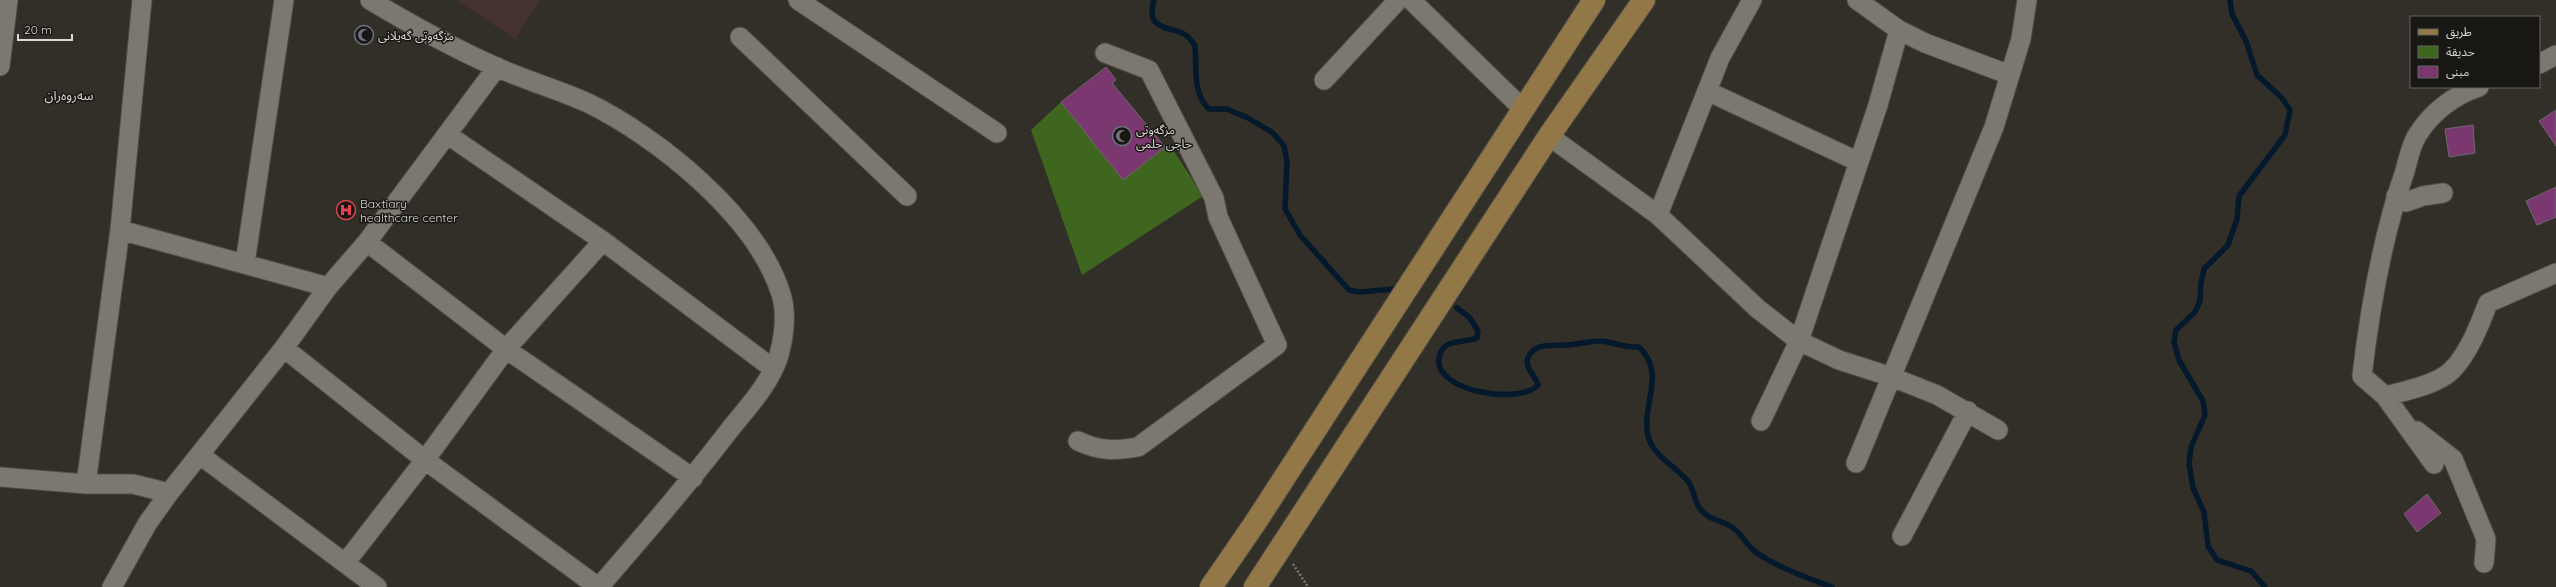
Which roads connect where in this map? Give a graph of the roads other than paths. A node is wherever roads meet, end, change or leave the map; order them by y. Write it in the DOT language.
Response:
graph roads {
  1 [pos="8,0"];
  2 [pos="142,0"];
  3 [pos="284,0"];
  4 [pos="370,0"];
  5 [pos="798,0"];
  6 [pos="1398,0"];
  7 [pos="1411,0"];
  8 [pos="1644,0"];
  9 [pos="1752,0"];
  10 [pos="1857,0"];
  11 [pos="2027,0"];
  12 [pos="1590,2"];
  13 [pos="1899,30"];
  14 [pos="740,36"];
  15 [pos="1105,53"];
  16 [pos="2556,55"];
  17 [pos="0,61"];
  18 [pos="2540,63"];
  19 [pos="497,67"];
  20 [pos="2010,75"];
  21 [pos="1324,80"];
  22 [pos="2476,88"];
  23 [pos="1708,91"];
  24 [pos="1523,109"];
  25 [pos="997,133"];
  26 [pos="448,135"];
  27 [pos="1549,136"];
  28 [pos="1859,162"];
  29 [pos="2443,193"];
  30 [pos="907,196"];
  31 [pos="2396,196"];
  32 [pos="1658,215"];
  33 [pos="120,230"];
  34 [pos="603,240"];
  35 [pos="367,242"];
  36 [pos="245,263"];
  37 [pos="2556,273"];
  38 [pos="328,287"];
  39 [pos="1798,341"];
  40 [pos="284,348"];
  41 [pos="506,349"];
  42 [pos="772,368"];
  43 [pos="1892,377"];
  44 [pos="2385,396"];
  45 [pos="1968,411"];
  46 [pos="2402,419"];
  47 [pos="1761,421"];
  48 [pos="1998,430"];
  49 [pos="1078,441"];
  50 [pos="200,455"];
  51 [pos="425,460"];
  52 [pos="1856,462"];
  53 [pos="2434,464"];
  54 [pos="0,477"];
  55 [pos="693,478"];
  56 [pos="86,484"];
  57 [pos="169,494"];
  58 [pos="1255,523"];
  59 [pos="1902,536"];
  60 [pos="1281,545"];
  61 [pos="346,562"];
  62 [pos="2484,562"];
  63 [pos="112,587"];
  64 [pos="377,587"];
  65 [pos="598,587"];
  66 [pos="1211,587"];
  67 [pos="1255,587"];
  1 -- 17 [label="street"];
  2 -- 33 [label="street"];
  3 -- 36 [label="street"];
  4 -- 19 [label="street"];
  5 -- 25 [label="street"];
  6 -- 21 [label="street"];
  7 -- 24 [label="street"];
  8 -- 27 [label="main road"];
  9 -- 23 [label="street"];
  10 -- 13 [label="street"];
  11 -- 20 [label="street"];
  12 -- 24 [label="main road"];
  13 -- 20 [label="street"];
  13 -- 28 [label="street"];
  14 -- 30 [label="street"];
  15 -- 49 [label="street"];
  16 -- 18 [label="street"];
  19 -- 26 [label="street"];
  19 -- 42 [label="street"];
  20 -- 43 [label="street"];
  22 -- 31 [label="street"];
  23 -- 28 [label="street"];
  23 -- 32 [label="street"];
  24 -- 58 [label="main road"];
  26 -- 34 [label="street"];
  26 -- 35 [label="street"];
  27 -- 32 [label="street"];
  27 -- 60 [label="main road"];
  28 -- 39 [label="street"];
  29 -- 31 [label="street"];
  31 -- 44 [label="street"];
  32 -- 39 [label="street"];
  33 -- 36 [label="street"];
  33 -- 56 [label="street"];
  34 -- 41 [label="street"];
  34 -- 42 [label="street"];
  35 -- 38 [label="street"];
  35 -- 41 [label="street"];
  36 -- 38 [label="street"];
  37 -- 44 [label="street"];
  38 -- 40 [label="street"];
  39 -- 43 [label="street"];
  39 -- 47 [label="street"];
  40 -- 50 [label="street"];
  40 -- 51 [label="street"];
  41 -- 51 [label="street"];
  41 -- 55 [label="street"];
  42 -- 55 [label="street"];
  43 -- 45 [label="street"];
  43 -- 52 [label="street"];
  44 -- 46 [label="street"];
  45 -- 48 [label="street"];
  45 -- 59 [label="street"];
  46 -- 53 [label="street"];
  46 -- 62 [label="street"];
  50 -- 57 [label="street"];
  50 -- 61 [label="street"];
  51 -- 61 [label="street"];
  51 -- 65 [label="street"];
  54 -- 56 [label="street"];
  55 -- 65 [label="street"];
  56 -- 57 [label="street"];
  57 -- 63 [label="street"];
  58 -- 60 [label="main road"];
  58 -- 66 [label="main road"];
  60 -- 67 [label="main road"];
  61 -- 64 [label="street"];
}
